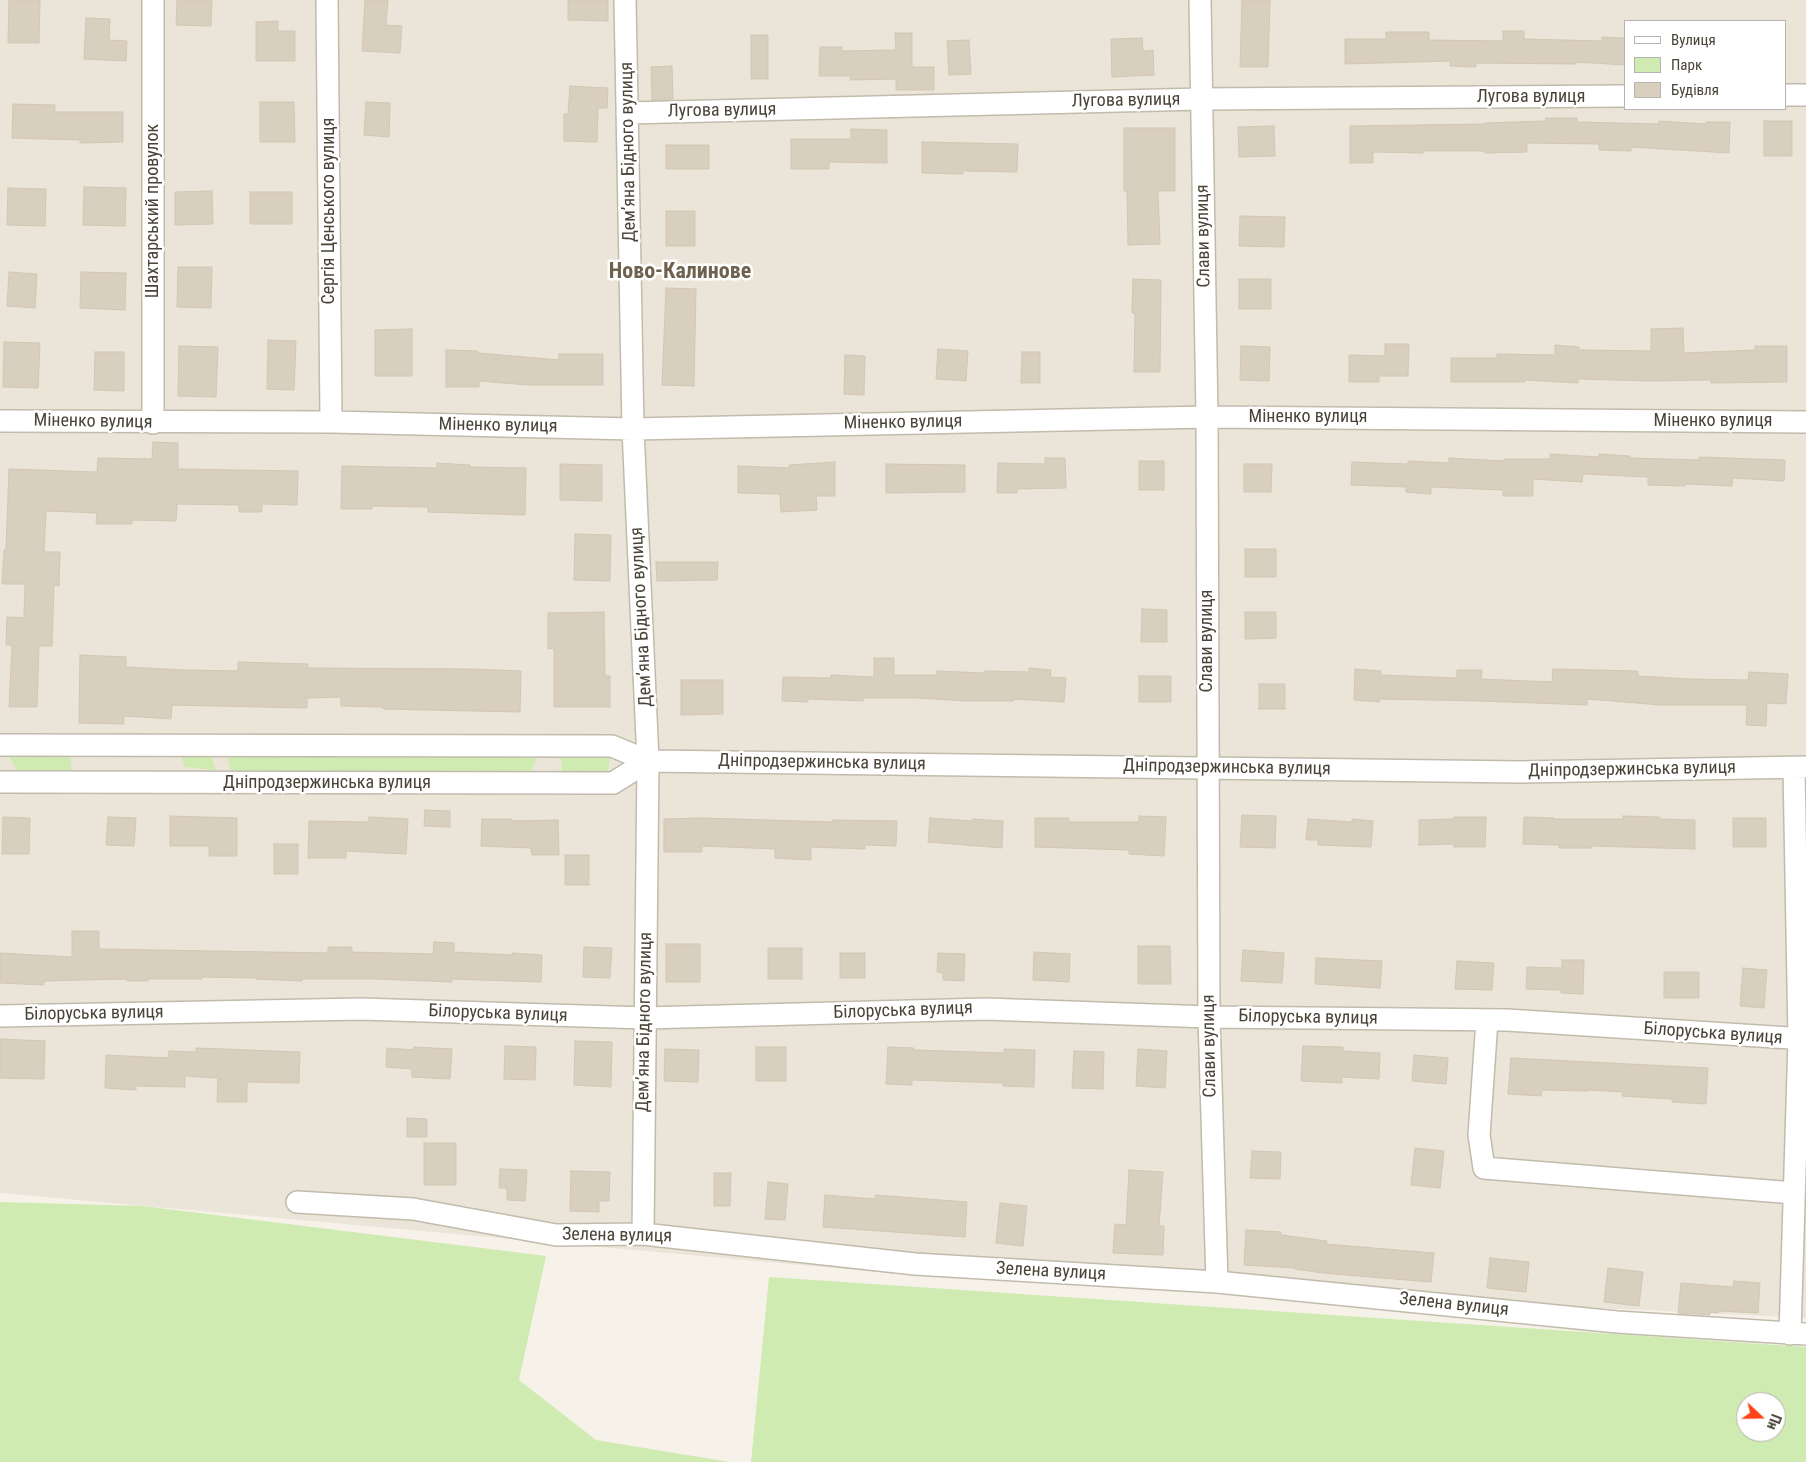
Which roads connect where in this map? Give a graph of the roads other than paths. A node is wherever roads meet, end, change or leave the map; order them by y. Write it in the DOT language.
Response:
graph roads {
  1 [pos="153,0"];
  2 [pos="327,0"];
  3 [pos="625,0"];
  4 [pos="1200,0"];
  5 [pos="1786,95"];
  6 [pos="1806,95"];
  7 [pos="1624,96"];
  8 [pos="1202,99"];
  9 [pos="628,113"];
  10 [pos="1207,417"];
  11 [pos="0,421"];
  12 [pos="331,422"];
  13 [pos="1806,422"];
  14 [pos="153,423"];
  15 [pos="634,429"];
  16 [pos="0,745"];
  17 [pos="648,762"];
  18 [pos="1207,767"];
  19 [pos="1800,767"];
  20 [pos="0,782"];
  21 [pos="0,1016"];
  22 [pos="1209,1017"];
  23 [pos="645,1018"];
  24 [pos="1487,1020"];
  25 [pos="1802,1039"];
  26 [pos="1794,1193"];
  27 [pos="297,1202"];
  28 [pos="643,1234"];
  29 [pos="1217,1282"];
  30 [pos="1798,1334"];
  1 -- 14 [label="street, Шахтарський провулок"];
  2 -- 12 [label="street, Сергія Ценського вулиця"];
  3 -- 9 [label="street, Дем’яна Бідного вулиця"];
  4 -- 8 [label="street, Слави вулиця"];
  5 -- 6 [label="street"];
  7 -- 8 [label="street, Лугова вулиця"];
  8 -- 9 [label="street, Лугова вулиця"];
  8 -- 10 [label="street, Слави вулиця"];
  9 -- 15 [label="street, Дем’яна Бідного вулиця"];
  10 -- 13 [label="street, Міненко вулиця"];
  10 -- 15 [label="street, Міненко вулиця"];
  10 -- 18 [label="street, Слави вулиця"];
  11 -- 14 [label="street, Міненко вулиця"];
  12 -- 14 [label="street, Міненко вулиця"];
  12 -- 15 [label="street, Міненко вулиця"];
  15 -- 17 [label="street, Дем’яна Бідного вулиця"];
  16 -- 17 [label="street, Дніпродзержинська вулиця"];
  17 -- 18 [label="street, Дніпродзержинська вулиця"];
  17 -- 20 [label="street, Дніпродзержинська вулиця"];
  17 -- 23 [label="street, Дем’яна Бідного вулиця"];
  18 -- 19 [label="street, Дніпродзержинська вулиця"];
  18 -- 22 [label="street, Слави вулиця"];
  19 -- 25 [label="street"];
  21 -- 23 [label="street, Білоруська вулиця"];
  22 -- 23 [label="street, Білоруська вулиця"];
  22 -- 24 [label="street, Білоруська вулиця"];
  22 -- 29 [label="street, Слави вулиця"];
  23 -- 28 [label="street, Дем’яна Бідного вулиця"];
  24 -- 25 [label="street, Білоруська вулиця"];
  24 -- 26 [label="street"];
  25 -- 26 [label="street"];
  26 -- 30 [label="street"];
  27 -- 28 [label="street, Зелена вулиця"];
  28 -- 29 [label="street, Зелена вулиця"];
  29 -- 30 [label="street, Зелена вулиця"];
}
